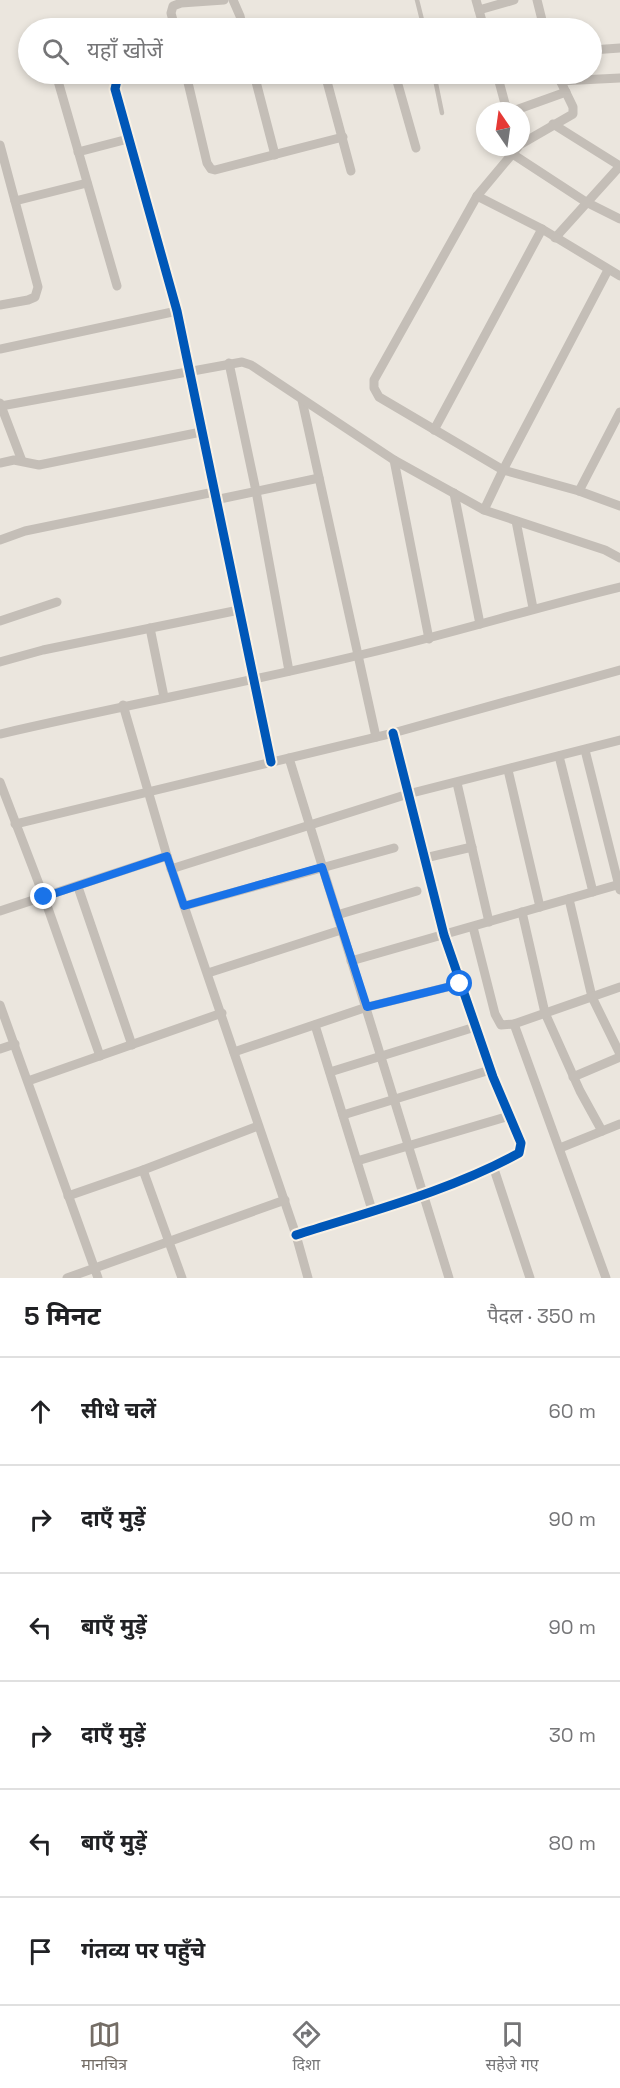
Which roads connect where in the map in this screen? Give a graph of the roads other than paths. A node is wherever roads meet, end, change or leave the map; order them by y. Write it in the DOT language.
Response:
graph roads {
  1 [pos="224,0"];
  2 [pos="233,0"];
  3 [pos="417,0"];
  4 [pos="514,0"];
  5 [pos="537,0"];
  6 [pos="478,5"];
  7 [pos="172,18"];
  8 [pos="240,18"];
  9 [pos="422,18"];
  10 [pos="542,18"];
  11 [pos="620,48"];
  12 [pos="602,49"];
  13 [pos="602,78"];
  14 [pos="620,78"];
  15 [pos="59,84"];
  16 [pos="115,84"];
  17 [pos="188,84"];
  18 [pos="257,84"];
  19 [pos="328,84"];
  20 [pos="398,84"];
  21 [pos="436,84"];
  22 [pos="500,84"];
  23 [pos="562,84"];
  24 [pos="566,92"];
  25 [pos="505,102"];
  26 [pos="530,105"];
  27 [pos="442,113"];
  28 [pos="553,124"];
  29 [pos="343,137"];
  30 [pos="530,138"];
  31 [pos="128,139"];
  32 [pos="0,145"];
  33 [pos="416,148"];
  34 [pos="78,152"];
  35 [pos="275,155"];
  36 [pos="509,156"];
  37 [pos="522,156"];
  38 [pos="351,171"];
  39 [pos="87,183"];
  40 [pos="477,195"];
  41 [pos="15,201"];
  42 [pos="586,202"];
  43 [pos="620,219"];
  44 [pos="542,229"];
  45 [pos="555,238"];
  46 [pos="608,270"];
  47 [pos="620,276"];
  48 [pos="117,286"];
  49 [pos="0,304"];
  50 [pos="177,311"];
  51 [pos="0,349"];
  52 [pos="229,363"];
  53 [pos="191,371"];
  54 [pos="302,400"];
  55 [pos="0,405"];
  56 [pos="620,412"];
  57 [pos="434,430"];
  58 [pos="201,432"];
  59 [pos="394,460"];
  60 [pos="22,461"];
  61 [pos="0,464"];
  62 [pos="503,470"];
  63 [pos="319,478"];
  64 [pos="579,491"];
  65 [pos="256,492"];
  66 [pos="454,493"];
  67 [pos="214,496"];
  68 [pos="620,506"];
  69 [pos="484,510"];
  70 [pos="516,521"];
  71 [pos="0,540"];
  72 [pos="620,558"];
  73 [pos="620,587"];
  74 [pos="57,602"];
  75 [pos="533,608"];
  76 [pos="239,610"];
  77 [pos="0,621"];
  78 [pos="480,624"];
  79 [pos="150,628"];
  80 [pos="429,639"];
  81 [pos="357,656"];
  82 [pos="0,662"];
  83 [pos="620,670"];
  84 [pos="289,671"];
  85 [pos="254,679"];
  86 [pos="164,697"];
  87 [pos="123,705"];
  88 [pos="393,732"];
  89 [pos="0,734"];
  90 [pos="376,737"];
  91 [pos="620,740"];
  92 [pos="585,750"];
  93 [pos="559,756"];
  94 [pos="289,758"];
  95 [pos="271,762"];
  96 [pos="508,770"];
  97 [pos="0,782"];
  98 [pos="457,783"];
  99 [pos="147,792"];
  100 [pos="408,794"];
  101 [pos="15,824"];
  102 [pos="309,824"];
  103 [pos="472,847"];
  104 [pos="394,848"];
  105 [pos="167,856"];
  106 [pos="425,858"];
  107 [pos="322,867"];
  108 [pos="171,868"];
  109 [pos="620,886"];
  110 [pos="78,887"];
  111 [pos="417,891"];
  112 [pos="593,892"];
  113 [pos="44,897"];
  114 [pos="569,899"];
  115 [pos="184,906"];
  116 [pos="540,907"];
  117 [pos="0,911"];
  118 [pos="522,912"];
  119 [pos="337,915"];
  120 [pos="489,922"];
  121 [pos="473,927"];
  122 [pos="341,930"];
  123 [pos="444,935"];
  124 [pos="351,961"];
  125 [pos="208,973"];
  126 [pos="460,984"];
  127 [pos="620,987"];
  128 [pos="592,997"];
  129 [pos="0,1005"];
  130 [pos="367,1007"];
  131 [pos="222,1013"];
  132 [pos="545,1013"];
  133 [pos="514,1024"];
  134 [pos="315,1025"];
  135 [pos="475,1027"];
  136 [pos="15,1044"];
  137 [pos="132,1045"];
  138 [pos="0,1049"];
  139 [pos="234,1052"];
  140 [pos="620,1055"];
  141 [pos="100,1056"];
  142 [pos="381,1056"];
  143 [pos="490,1070"];
  144 [pos="330,1072"];
  145 [pos="573,1077"];
  146 [pos="28,1081"];
  147 [pos="394,1100"];
  148 [pos="343,1115"];
  149 [pos="510,1116"];
  150 [pos="620,1124"];
  151 [pos="258,1126"];
  152 [pos="602,1131"];
  153 [pos="409,1146"];
  154 [pos="560,1148"];
  155 [pos="357,1161"];
  156 [pos="493,1166"];
  157 [pos="143,1170"];
  158 [pos="424,1194"];
  159 [pos="68,1196"];
  160 [pos="285,1200"];
  161 [pos="372,1210"];
  162 [pos="296,1235"];
  163 [pos="169,1241"];
  164 [pos="96,1273"];
  165 [pos="67,1278"];
  166 [pos="182,1278"];
  167 [pos="308,1278"];
  168 [pos="449,1278"];
  169 [pos="530,1278"];
  170 [pos="606,1278"];
  1 -- 7 [label="street"];
  2 -- 8 [label="street"];
  3 -- 9 [label="lane"];
  4 -- 6 [label="street"];
  5 -- 10 [label="street"];
  11 -- 12 [label="street"];
  13 -- 14 [label="street"];
  15 -- 34 [label="street"];
  16 -- 31 [label="street"];
  17 -- 35 [label="street"];
  18 -- 35 [label="street"];
  19 -- 29 [label="street"];
  20 -- 33 [label="street"];
  21 -- 27 [label="lane"];
  22 -- 25 [label="street"];
  23 -- 24 [label="street"];
  24 -- 26 [label="street"];
  24 -- 28 [label="street"];
  28 -- 30 [label="street"];
  28 -- 42 [label="street"];
  29 -- 35 [label="street"];
  29 -- 38 [label="street"];
  31 -- 34 [label="street"];
  31 -- 50 [label="street"];
  32 -- 41 [label="street"];
  34 -- 39 [label="street"];
  36 -- 40 [label="street"];
  37 -- 42 [label="street"];
  39 -- 41 [label="street"];
  39 -- 48 [label="street"];
  40 -- 44 [label="street"];
  40 -- 57 [label="street"];
  41 -- 49 [label="street"];
  42 -- 43 [label="street"];
  42 -- 45 [label="street"];
  44 -- 45 [label="street"];
  44 -- 57 [label="street"];
  45 -- 46 [label="street"];
  46 -- 47 [label="street"];
  46 -- 62 [label="street"];
  50 -- 51 [label="street"];
  50 -- 53 [label="street"];
  52 -- 53 [label="street"];
  52 -- 54 [label="street"];
  52 -- 65 [label="street"];
  53 -- 55 [label="street"];
  53 -- 58 [label="street"];
  54 -- 59 [label="street"];
  54 -- 63 [label="street"];
  55 -- 60 [label="street"];
  56 -- 64 [label="street"];
  57 -- 62 [label="street"];
  58 -- 60 [label="street"];
  58 -- 67 [label="street"];
  59 -- 66 [label="street"];
  59 -- 80 [label="street"];
  60 -- 61 [label="street"];
  62 -- 64 [label="street"];
  62 -- 69 [label="street"];
  63 -- 65 [label="street"];
  63 -- 81 [label="street"];
  64 -- 68 [label="street"];
  65 -- 67 [label="street"];
  65 -- 84 [label="street"];
  66 -- 69 [label="street"];
  66 -- 78 [label="street"];
  67 -- 71 [label="street"];
  67 -- 76 [label="street"];
  69 -- 70 [label="street"];
  70 -- 72 [label="street"];
  70 -- 75 [label="street"];
  73 -- 75 [label="street"];
  74 -- 77 [label="street"];
  75 -- 78 [label="street"];
  76 -- 79 [label="street"];
  76 -- 85 [label="street"];
  78 -- 80 [label="street"];
  79 -- 82 [label="street"];
  79 -- 86 [label="street"];
  80 -- 81 [label="street"];
  81 -- 84 [label="street"];
  81 -- 90 [label="street"];
  83 -- 88 [label="street"];
  84 -- 85 [label="street"];
  85 -- 86 [label="street"];
  85 -- 95 [label="street"];
  86 -- 87 [label="street"];
  87 -- 89 [label="street"];
  87 -- 99 [label="street"];
  88 -- 90 [label="street"];
  88 -- 100 [label="street"];
  90 -- 94 [label="street"];
  91 -- 92 [label="street"];
  92 -- 93 [label="street"];
  92 -- 109 [label="street"];
  93 -- 96 [label="street"];
  93 -- 112 [label="street"];
  94 -- 95 [label="street"];
  94 -- 102 [label="street"];
  95 -- 99 [label="street"];
  96 -- 98 [label="street"];
  96 -- 116 [label="street"];
  97 -- 101 [label="street"];
  98 -- 100 [label="street"];
  98 -- 103 [label="street"];
  99 -- 101 [label="street"];
  99 -- 105 [label="street"];
  100 -- 102 [label="street"];
  100 -- 106 [label="street"];
  101 -- 113 [label="street"];
  102 -- 107 [label="street"];
  102 -- 108 [label="street"];
  103 -- 106 [label="street"];
  103 -- 120 [label="street"];
  104 -- 107 [label="street"];
  105 -- 108 [label="street"];
  105 -- 110 [label="street"];
  106 -- 123 [label="street"];
  107 -- 115 [label="street"];
  107 -- 119 [label="street"];
  108 -- 115 [label="street"];
  109 -- 112 [label="street"];
  110 -- 113 [label="street"];
  110 -- 137 [label="street"];
  111 -- 119 [label="street"];
  112 -- 114 [label="street"];
  113 -- 117 [label="street"];
  113 -- 141 [label="street"];
  114 -- 116 [label="street"];
  114 -- 128 [label="street"];
  115 -- 125 [label="street"];
  116 -- 118 [label="street"];
  118 -- 120 [label="street"];
  118 -- 132 [label="street"];
  119 -- 122 [label="street"];
  120 -- 121 [label="street"];
  121 -- 123 [label="street"];
  121 -- 133 [label="street"];
  122 -- 124 [label="street"];
  122 -- 125 [label="street"];
  123 -- 124 [label="street"];
  123 -- 126 [label="street"];
  124 -- 130 [label="street"];
  125 -- 131 [label="street"];
  126 -- 130 [label="street"];
  126 -- 135 [label="street"];
  127 -- 128 [label="street"];
  128 -- 132 [label="street"];
  128 -- 140 [label="street"];
  129 -- 136 [label="street"];
  130 -- 134 [label="street"];
  130 -- 142 [label="street"];
  131 -- 137 [label="street"];
  131 -- 139 [label="street"];
  132 -- 133 [label="street"];
  132 -- 145 [label="street"];
  133 -- 154 [label="street"];
  134 -- 139 [label="street"];
  134 -- 144 [label="street"];
  135 -- 142 [label="street"];
  135 -- 143 [label="street"];
  136 -- 138 [label="street"];
  136 -- 146 [label="street"];
  137 -- 141 [label="street"];
  139 -- 151 [label="street"];
  140 -- 145 [label="street"];
  141 -- 146 [label="street"];
  142 -- 144 [label="street"];
  142 -- 147 [label="street"];
  143 -- 147 [label="street"];
  143 -- 149 [label="street"];
  144 -- 148 [label="street"];
  145 -- 152 [label="street"];
  146 -- 159 [label="street"];
  147 -- 148 [label="street"];
  147 -- 153 [label="street"];
  148 -- 155 [label="street"];
  149 -- 153 [label="street"];
  149 -- 156 [label="street"];
  150 -- 152 [label="street"];
  151 -- 157 [label="street"];
  151 -- 160 [label="street"];
  152 -- 154 [label="street"];
  153 -- 155 [label="street"];
  153 -- 158 [label="street"];
  154 -- 170 [label="street"];
  155 -- 161 [label="street"];
  156 -- 158 [label="street"];
  156 -- 169 [label="street"];
  157 -- 159 [label="street"];
  157 -- 163 [label="street"];
  158 -- 161 [label="street"];
  158 -- 168 [label="street"];
  159 -- 164 [label="street"];
  160 -- 162 [label="street"];
  160 -- 163 [label="street"];
  161 -- 162 [label="street"];
  162 -- 167 [label="street"];
  163 -- 164 [label="street"];
  163 -- 166 [label="street"];
  164 -- 165 [label="street"];
}
